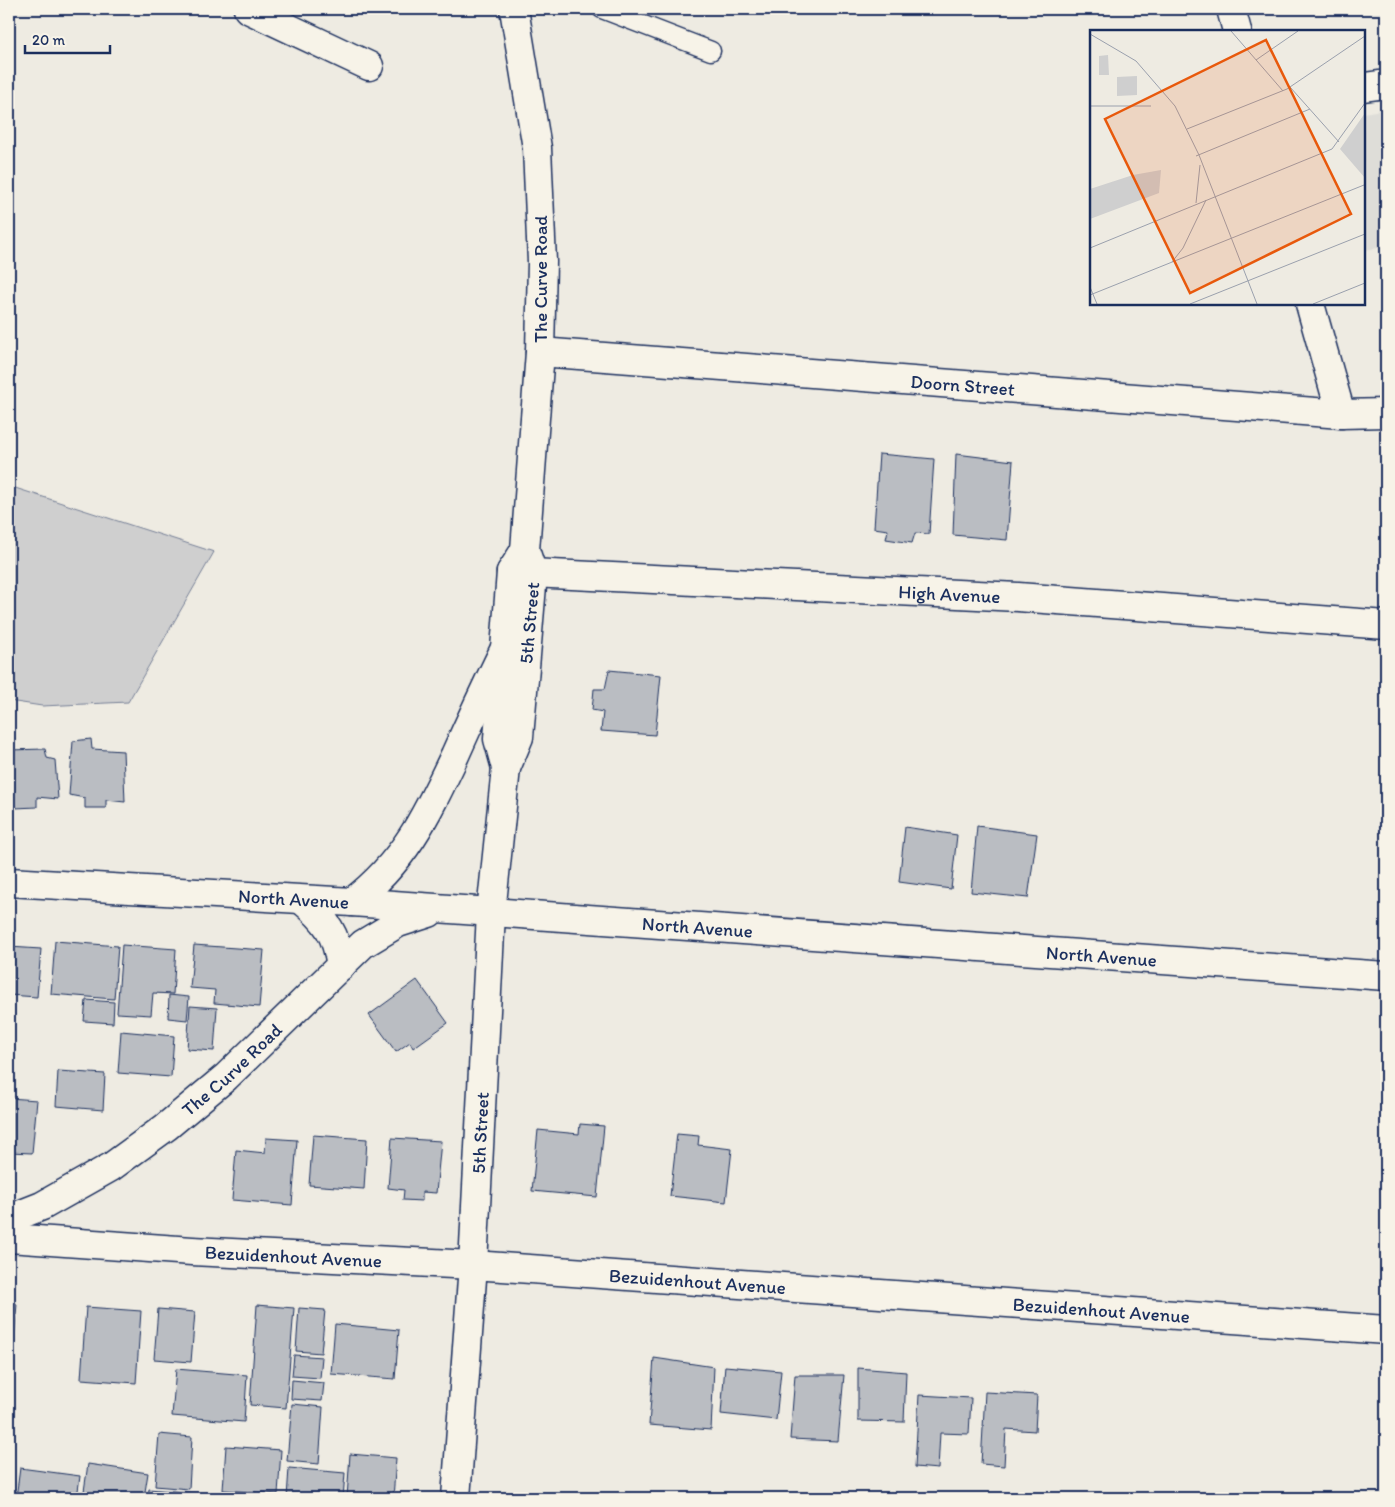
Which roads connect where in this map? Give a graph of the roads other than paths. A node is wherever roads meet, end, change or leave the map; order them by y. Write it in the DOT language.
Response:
graph roads {
  1 [pos="248,9"];
  2 [pos="514,9"];
  3 [pos="602,9"];
  4 [pos="1231,9"];
  5 [pos="1237,30"];
  6 [pos="710,51"];
  7 [pos="369,66"];
  8 [pos="1386,84"];
  9 [pos="1365,87"];
  10 [pos="1310,305"];
  11 [pos="540,352"];
  12 [pos="1386,413"];
  13 [pos="1342,414"];
  14 [pos="523,565"];
  15 [pos="1386,626"];
  16 [pos="505,648"];
  17 [pos="506,768"];
  18 [pos="9,882"];
  19 [pos="302,900"];
  20 [pos="352,902"];
  21 [pos="442,909"];
  22 [pos="491,913"];
  23 [pos="340,966"];
  24 [pos="1386,976"];
  25 [pos="9,1219"];
  26 [pos="9,1238"];
  27 [pos="473,1265"];
  28 [pos="1386,1330"];
  29 [pos="456,1498"];
  1 -- 7 [label="street"];
  2 -- 11 [label="street, The Curve Road"];
  3 -- 6 [label="lane"];
  4 -- 5 [label="street"];
  8 -- 9 [label="street"];
  10 -- 13 [label="street"];
  11 -- 13 [label="street, Doorn Street"];
  11 -- 14 [label="street, The Curve Road"];
  12 -- 13 [label="street, Doorn Street"];
  14 -- 15 [label="street, High Avenue"];
  14 -- 16 [label="street, 5th Street"];
  14 -- 17 [label="street, 5th Street"];
  16 -- 17 [label="street, 5th Street"];
  16 -- 20 [label="street"];
  17 -- 22 [label="street, 5th Street"];
  18 -- 19 [label="street, North Avenue"];
  19 -- 20 [label="street, North Avenue"];
  19 -- 23 [label="street"];
  20 -- 21 [label="street, North Avenue"];
  21 -- 22 [label="street, North Avenue"];
  21 -- 23 [label="street, The Curve Road"];
  22 -- 24 [label="street, North Avenue"];
  22 -- 27 [label="street, 5th Street"];
  23 -- 25 [label="street, The Curve Road"];
  26 -- 27 [label="street, Bezuidenhout Avenue"];
  27 -- 28 [label="street, Bezuidenhout Avenue"];
  27 -- 29 [label="street, 5th Street"];
}
